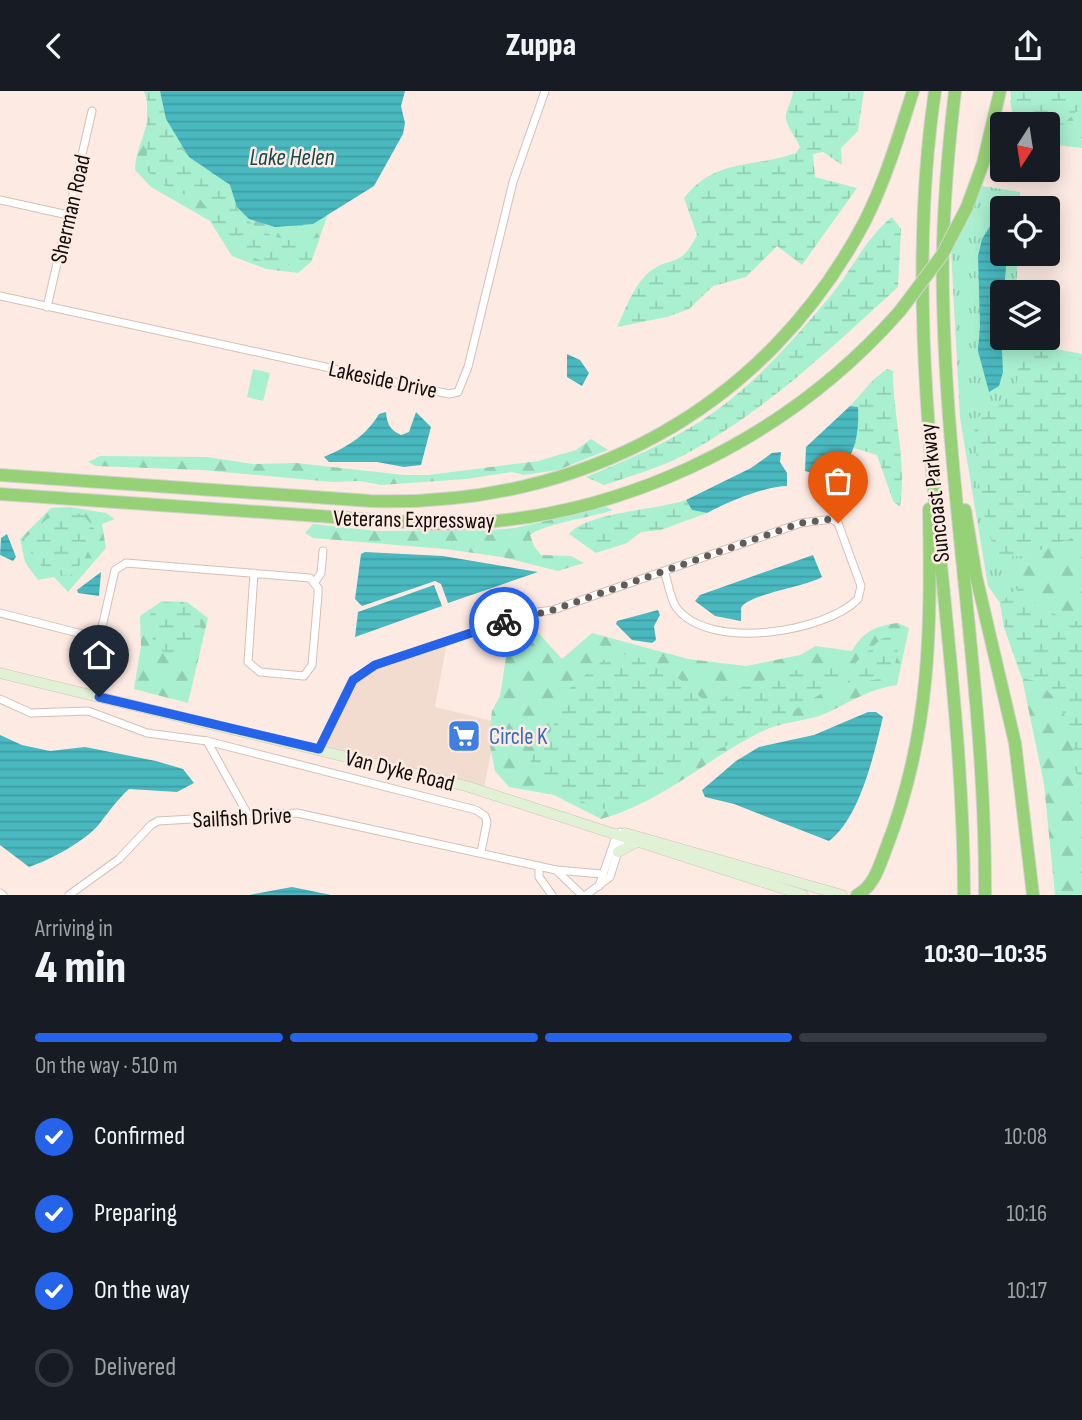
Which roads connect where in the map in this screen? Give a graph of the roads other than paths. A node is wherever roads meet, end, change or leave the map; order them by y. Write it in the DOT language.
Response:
graph roads {
  1 [pos="545,91"];
  2 [pos="913,91"];
  3 [pos="936,91"];
  4 [pos="955,91"];
  5 [pos="1000,91"];
  6 [pos="92,111"];
  7 [pos="0,200"];
  8 [pos="68,215"];
  9 [pos="0,296"];
  10 [pos="47,307"];
  11 [pos="951,428"];
  12 [pos="929,446"];
  13 [pos="0,475"];
  14 [pos="0,494"];
  15 [pos="323,551"];
  16 [pos="664,571"];
  17 [pos="254,573"];
  18 [pos="315,582"];
  19 [pos="0,613"];
  20 [pos="100,631"];
  21 [pos="105,669"];
  22 [pos="0,673"];
  23 [pos="0,699"];
  24 [pos="207,741"];
  25 [pos="319,749"];
  26 [pos="248,815"];
  27 [pos="619,835"];
  28 [pos="636,843"];
  29 [pos="481,852"];
  30 [pos="618,852"];
  31 [pos="538,866"];
  32 [pos="556,870"];
  33 [pos="604,878"];
  34 [pos="874,878"];
  35 [pos="69,895"];
  36 [pos="552,895"];
  37 [pos="584,895"];
  38 [pos="604,895"];
  39 [pos="803,895"];
  40 [pos="842,895"];
  41 [pos="858,895"];
  42 [pos="872,895"];
  43 [pos="964,895"];
  44 [pos="985,895"];
  45 [pos="1033,895"];
  1 -- 10 [label="street, Lakeside Drive"];
  2 -- 13 [label="highway, Veterans Expressway"];
  3 -- 12 [label="highway, Suncoast Parkway"];
  4 -- 11 [label="highway, Suncoast Parkway"];
  5 -- 14 [label="highway, Veterans Expressway, bridge"];
  6 -- 8 [label="street, Sherman Road"];
  7 -- 8 [label="street"];
  8 -- 10 [label="street, Sherman Road"];
  9 -- 10 [label="street, Lakeside Drive"];
  11 -- 44 [label="highway, Suncoast Parkway"];
  11 -- 45 [label="highway"];
  12 -- 34 [label="highway"];
  12 -- 43 [label="highway, Suncoast Parkway"];
  15 -- 18 [label="street"];
  16 -- 16 [label="street"];
  16 -- 25 [label="street"];
  17 -- 18 [label="street"];
  17 -- 18 [label="street"];
  17 -- 20 [label="street"];
  19 -- 20 [label="street"];
  20 -- 21 [label="street"];
  22 -- 25 [label="main road, Van Dyke Road"];
  23 -- 24 [label="street"];
  24 -- 26 [label="street"];
  24 -- 29 [label="street"];
  25 -- 27 [label="main road, Van Dyke Road"];
  26 -- 29 [label="street, Sailfish Drive"];
  26 -- 35 [label="street, Sailfish Drive"];
  27 -- 28 [label="main road, Van Dyke Road"];
  27 -- 30 [label="street"];
  27 -- 33 [label="street"];
  27 -- 40 [label="main road, Van Dyke Road"];
  28 -- 30 [label="main road"];
  28 -- 39 [label="main road, Van Dyke Road"];
  29 -- 31 [label="street, Sailfish Drive"];
  30 -- 33 [label="street"];
  31 -- 32 [label="street, Sailfish Drive"];
  31 -- 36 [label="street"];
  32 -- 33 [label="street, Sailfish Drive"];
  32 -- 37 [label="street"];
  33 -- 37 [label="street"];
  33 -- 38 [label="street"];
  34 -- 41 [label="highway"];
  34 -- 42 [label="highway"];
}
